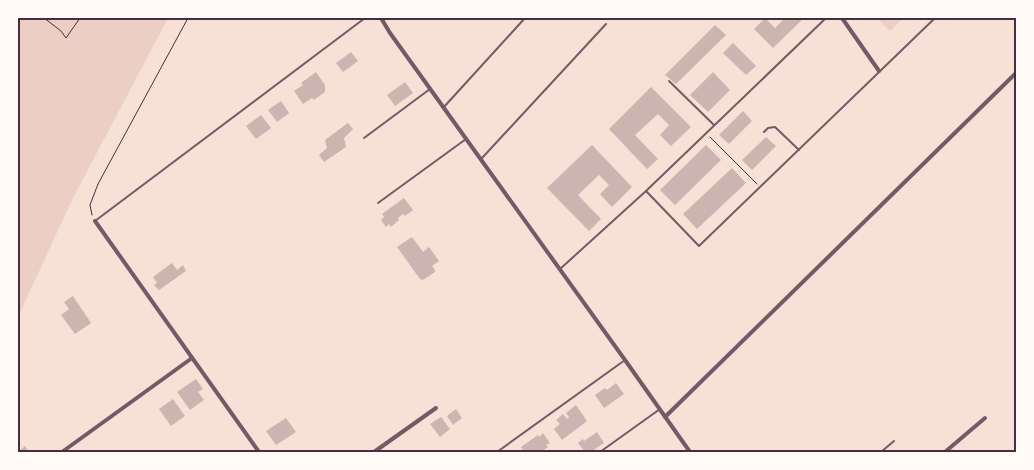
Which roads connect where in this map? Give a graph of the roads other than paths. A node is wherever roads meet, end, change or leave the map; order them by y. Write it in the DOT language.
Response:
graph roads {
  1 [pos="365,18"];
  2 [pos="381,18"];
  3 [pos="525,18"];
  4 [pos="826,18"];
  5 [pos="842,18"];
  6 [pos="935,18"];
  7 [pos="606,24"];
  8 [pos="879,71"];
  9 [pos="1016,73"];
  10 [pos="669,81"];
  11 [pos="430,89"];
  12 [pos="443,108"];
  13 [pos="714,125"];
  14 [pos="764,132"];
  15 [pos="364,138"];
  16 [pos="466,139"];
  17 [pos="799,150"];
  18 [pos="481,159"];
  19 [pos="646,191"];
  20 [pos="378,203"];
  21 [pos="95,221"];
  22 [pos="560,270"];
  23 [pos="192,358"];
  24 [pos="625,360"];
  25 [pos="436,408"];
  26 [pos="660,409"];
  27 [pos="665,417"];
  28 [pos="984,418"];
  29 [pos="894,441"];
  30 [pos="62,452"];
  31 [pos="259,452"];
  32 [pos="374,452"];
  33 [pos="497,452"];
  34 [pos="600,452"];
  35 [pos="690,452"];
  36 [pos="881,452"];
  37 [pos="945,452"];
  1 -- 21 [label="lane"];
  2 -- 11 [label="street"];
  3 -- 12 [label="lane"];
  4 -- 13 [label="lane"];
  5 -- 8 [label="street"];
  6 -- 8 [label="lane"];
  7 -- 18 [label="lane"];
  8 -- 17 [label="lane"];
  9 -- 27 [label="street"];
  10 -- 13 [label="lane"];
  11 -- 12 [label="street"];
  11 -- 15 [label="lane"];
  12 -- 16 [label="street"];
  13 -- 19 [label="lane"];
  14 -- 17 [label="lane"];
  16 -- 18 [label="street"];
  16 -- 20 [label="lane"];
  17 -- 19 [label="lane"];
  18 -- 22 [label="street"];
  19 -- 22 [label="lane"];
  21 -- 23 [label="street"];
  22 -- 24 [label="street"];
  23 -- 30 [label="street"];
  23 -- 31 [label="street"];
  24 -- 26 [label="street"];
  24 -- 33 [label="lane"];
  25 -- 32 [label="street"];
  26 -- 27 [label="street"];
  26 -- 34 [label="lane"];
  27 -- 35 [label="street"];
  28 -- 37 [label="street"];
  29 -- 36 [label="lane"];
}
